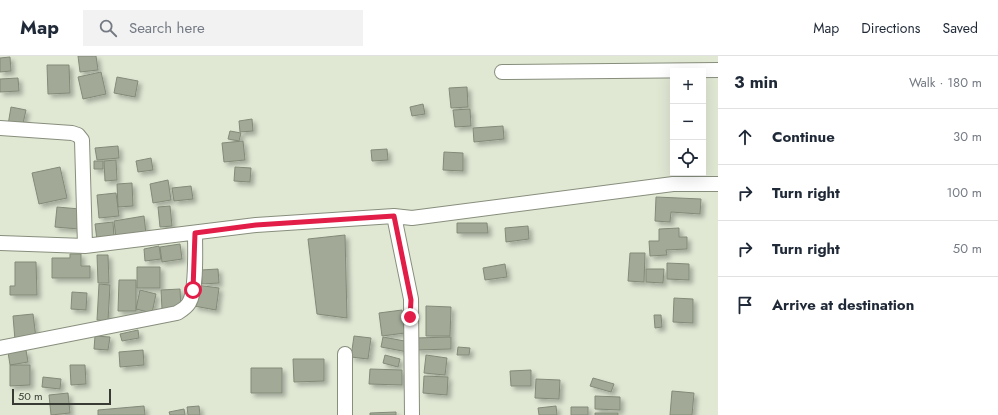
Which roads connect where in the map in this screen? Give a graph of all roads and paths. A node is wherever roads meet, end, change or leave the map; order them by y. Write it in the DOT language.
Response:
graph roads {
  1 [pos="718,70"];
  2 [pos="502,72"];
  3 [pos="0,128"];
  4 [pos="718,184"];
  5 [pos="394,216"];
  6 [pos="195,233"];
  7 [pos="0,242"];
  8 [pos="85,246"];
  9 [pos="0,348"];
  10 [pos="346,354"];
  11 [pos="345,415"];
  12 [pos="412,415"];
  1 -- 2 [label="street"];
  3 -- 8 [label="street"];
  4 -- 5 [label="street"];
  5 -- 6 [label="street"];
  5 -- 12 [label="street"];
  6 -- 8 [label="street"];
  6 -- 9 [label="street"];
  7 -- 8 [label="street"];
  10 -- 11 [label="street"];
}
